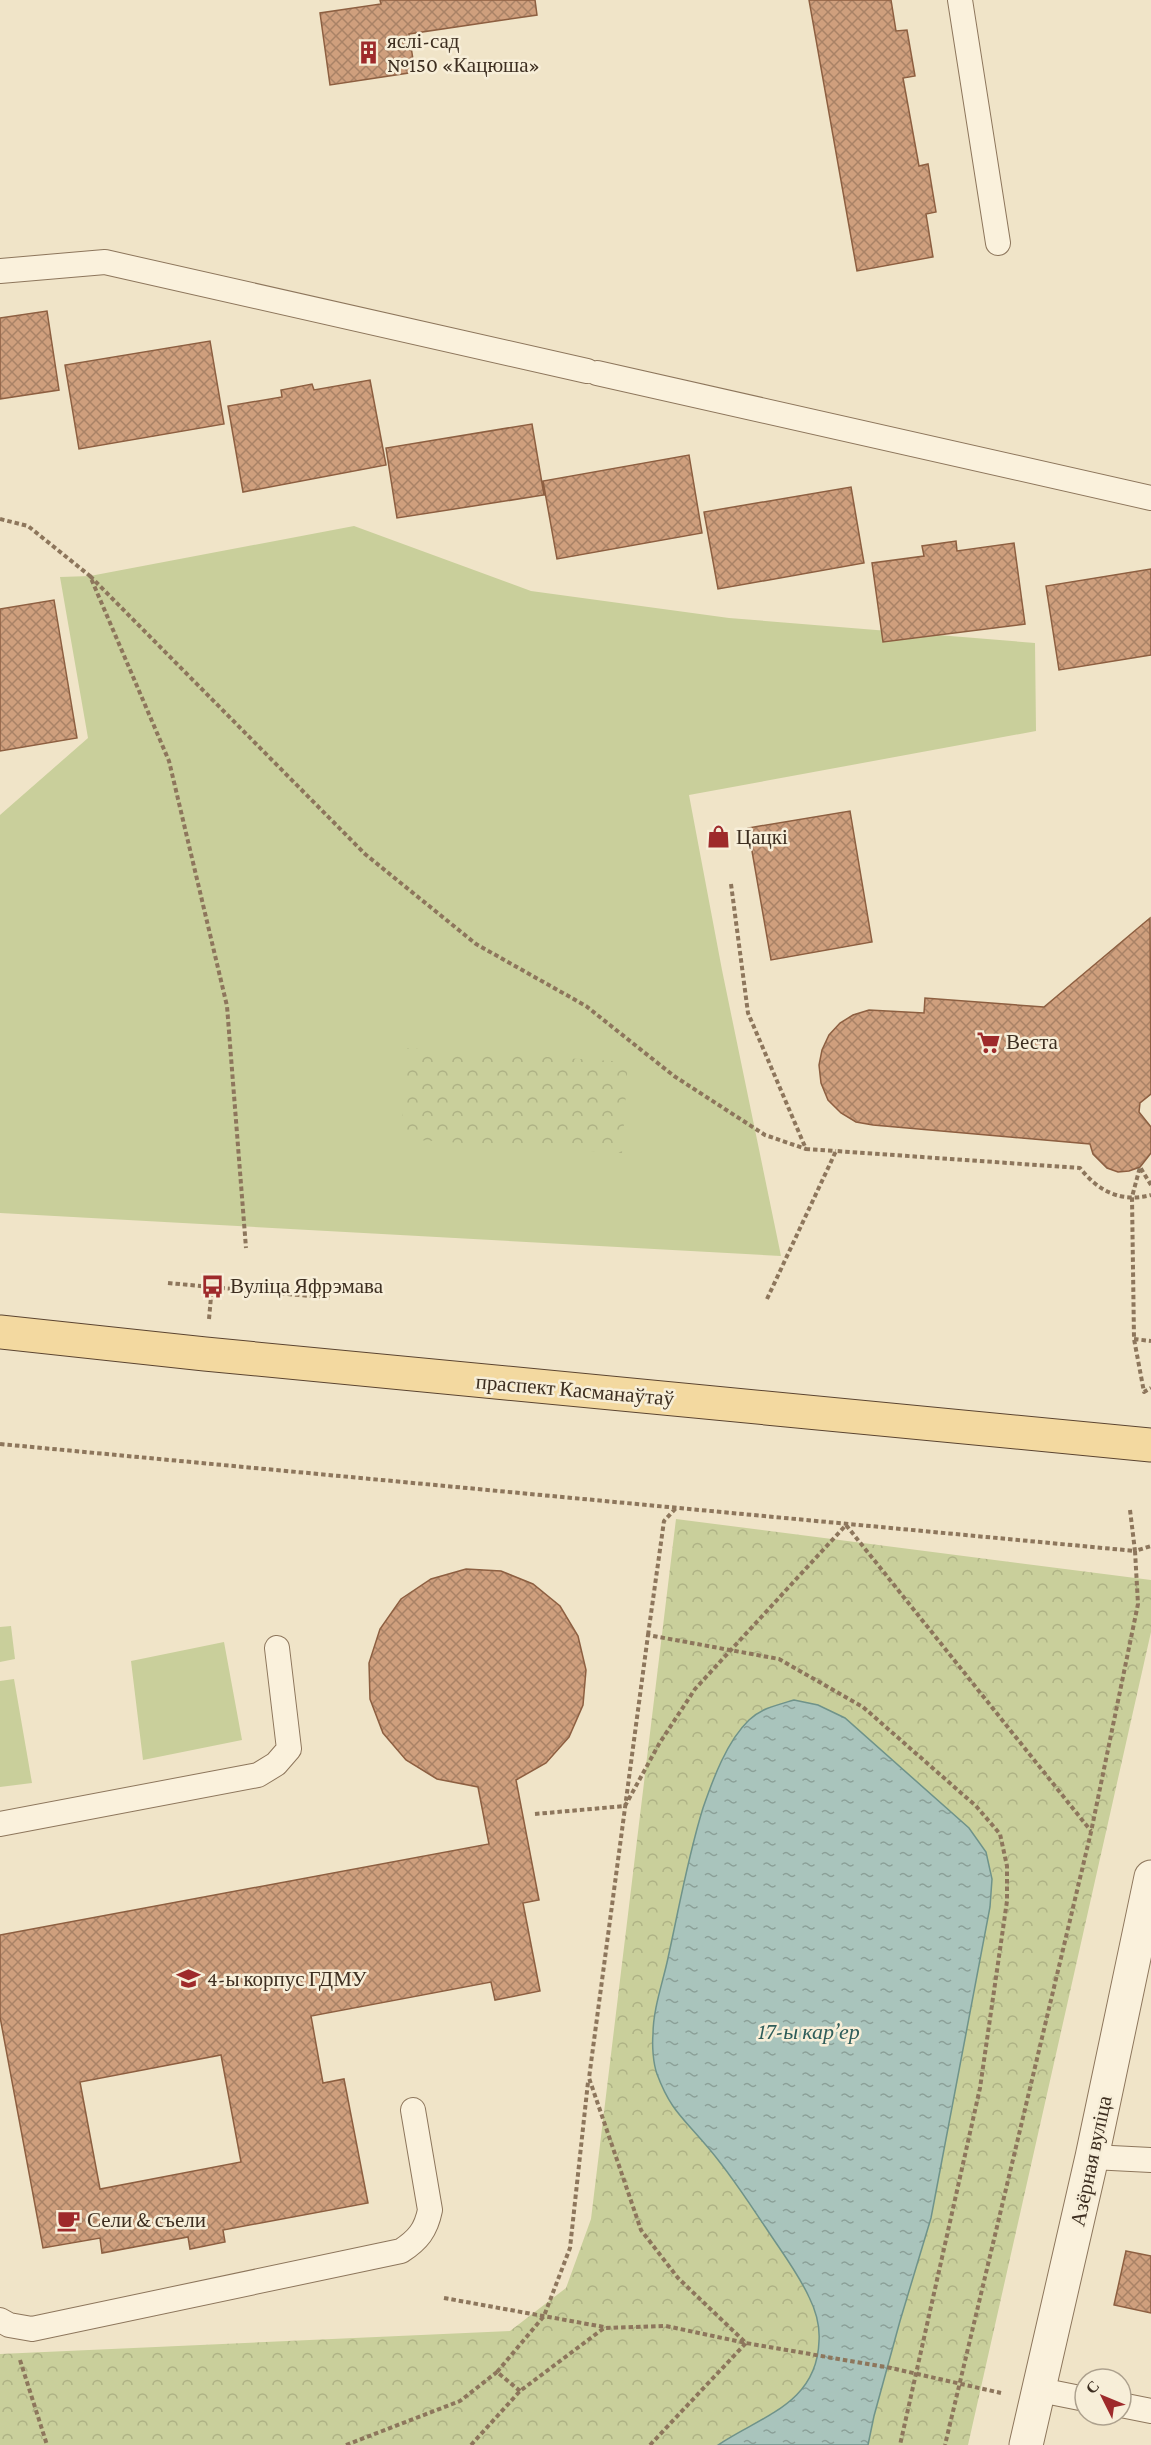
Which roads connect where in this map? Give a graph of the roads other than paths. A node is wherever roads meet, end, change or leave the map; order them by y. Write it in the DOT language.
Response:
graph roads {
  1 [pos="960,0"];
  2 [pos="998,243"];
  3 [pos="0,271"];
  4 [pos="1151,498"];
  5 [pos="0,1332"];
  6 [pos="1151,1445"];
  7 [pos="277,1648"];
  8 [pos="0,1824"];
  9 [pos="1151,1877"];
  10 [pos="413,2110"];
  11 [pos="1092,2157"];
  12 [pos="1151,2160"];
  13 [pos="5,2322"];
  14 [pos="1040,2390"];
  15 [pos="1073,2397"];
  16 [pos="1133,2407"];
  17 [pos="1151,2411"];
  18 [pos="1026,2445"];
  1 -- 2 [label="lane"];
  3 -- 4 [label="lane"];
  5 -- 6 [label="main road, праспект Касманаўтаў"];
  7 -- 8 [label="lane"];
  9 -- 11 [label="street, Азёрная вуліца"];
  10 -- 13 [label="lane"];
  11 -- 12 [label="lane"];
  11 -- 14 [label="street, Азёрная вуліца"];
  14 -- 15 [label="lane"];
  14 -- 18 [label="street, Азёрная вуліца"];
  16 -- 17 [label="lane"];
}
